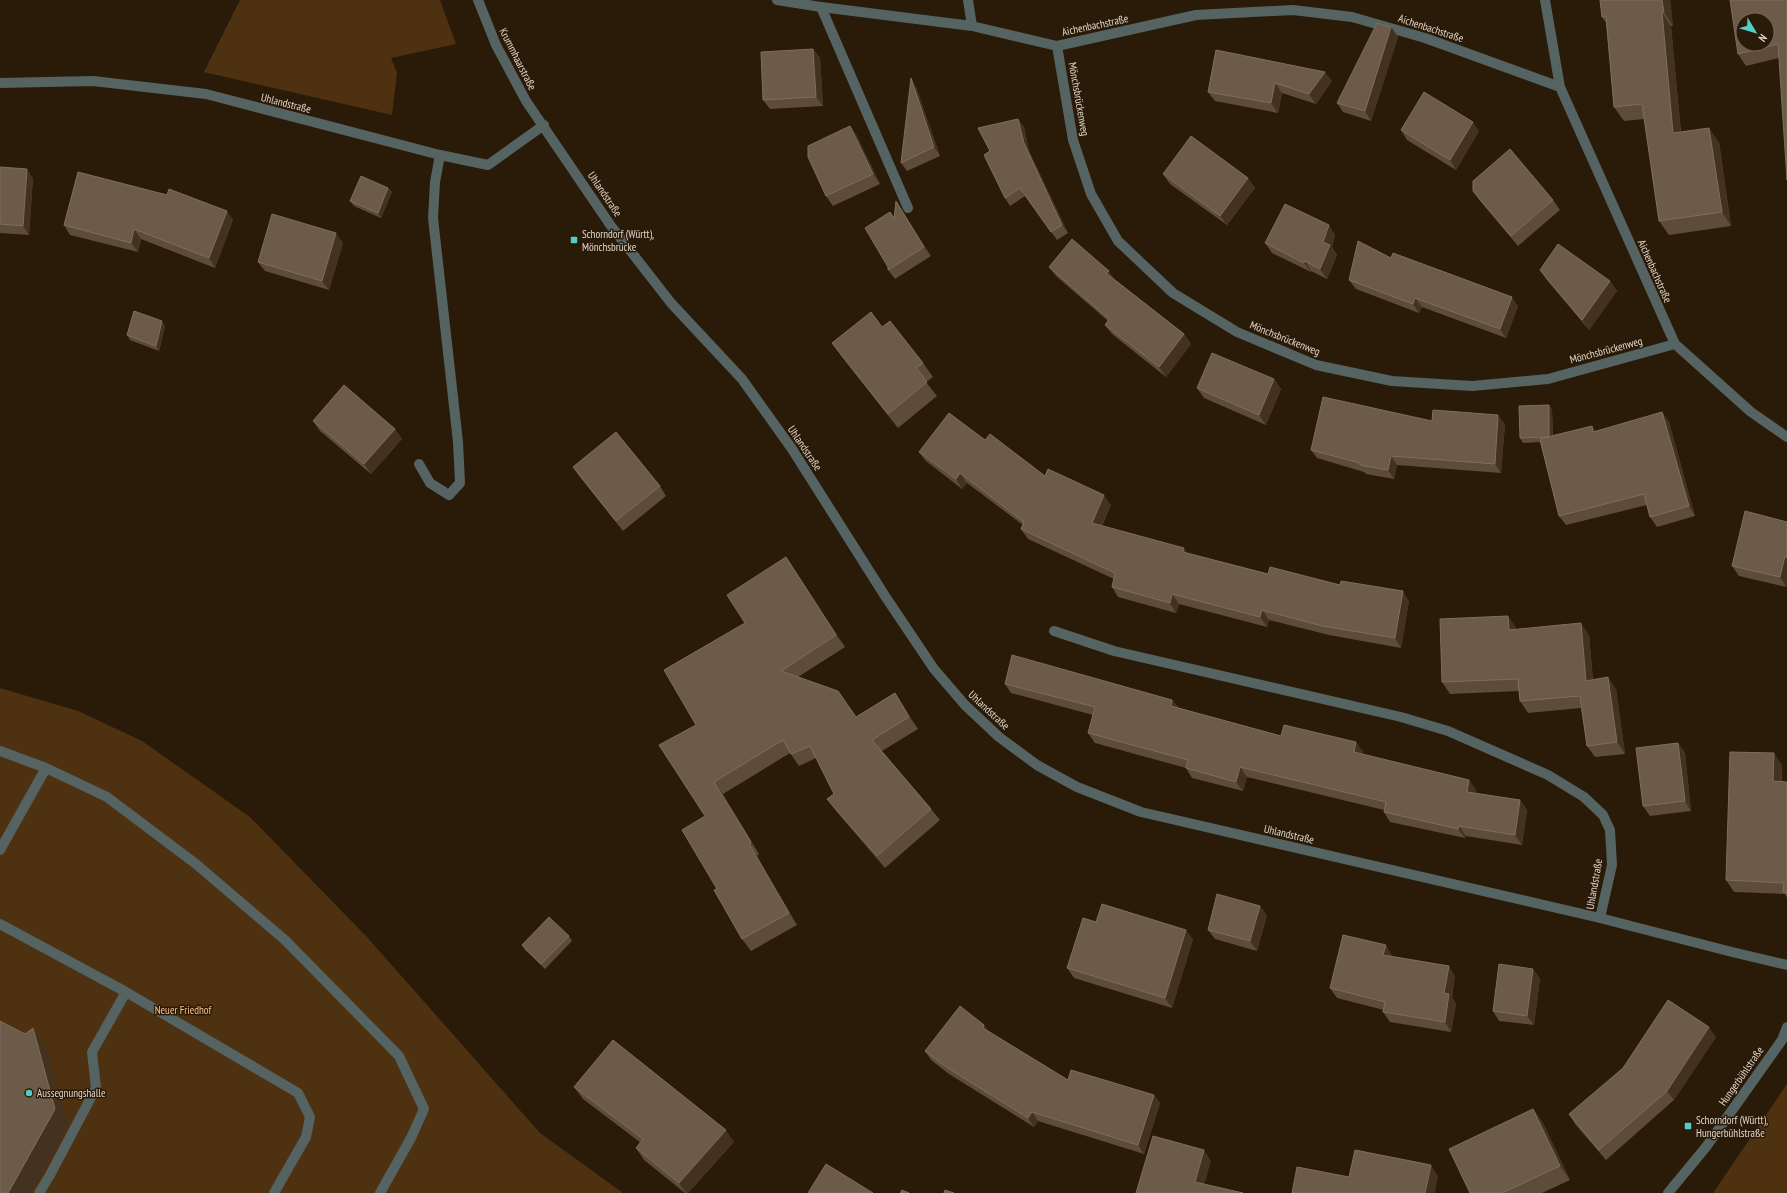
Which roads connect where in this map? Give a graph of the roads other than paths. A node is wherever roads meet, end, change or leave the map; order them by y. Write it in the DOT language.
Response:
graph roads {
  1 [pos="479,0"];
  2 [pos="777,0"];
  3 [pos="968,0"];
  4 [pos="1545,0"];
  5 [pos="821,8"];
  6 [pos="972,26"];
  7 [pos="1057,46"];
  8 [pos="0,82"];
  9 [pos="1560,87"];
  10 [pos="544,125"];
  11 [pos="440,154"];
  12 [pos="908,208"];
  13 [pos="1675,344"];
  14 [pos="1787,437"];
  15 [pos="419,464"];
  16 [pos="1054,631"];
  17 [pos="0,752"];
  18 [pos="46,768"];
  19 [pos="0,850"];
  20 [pos="1600,918"];
  21 [pos="0,924"];
  22 [pos="1787,965"];
  23 [pos="126,992"];
  24 [pos="1787,1027"];
  25 [pos="39,1193"];
  26 [pos="274,1193"];
  27 [pos="380,1193"];
  28 [pos="1668,1193"];
  1 -- 10 [label="street, Krummhaarstraße"];
  2 -- 5 [label="street, Aichenbachstraße"];
  3 -- 6 [label="street"];
  4 -- 9 [label="street"];
  5 -- 6 [label="street, Aichenbachstraße"];
  5 -- 12 [label="street"];
  6 -- 7 [label="street, Aichenbachstraße"];
  7 -- 9 [label="street, Aichenbachstraße"];
  7 -- 13 [label="street, Mönchsbrückenweg"];
  8 -- 11 [label="street, Uhlandstraße"];
  9 -- 13 [label="street, Aichenbachstraße"];
  10 -- 11 [label="street, Uhlandstraße"];
  10 -- 20 [label="street, Uhlandstraße"];
  11 -- 15 [label="street"];
  13 -- 14 [label="street, Aichenbachstraße"];
  16 -- 20 [label="street, Uhlandstraße"];
  17 -- 18 [label="street"];
  18 -- 19 [label="street"];
  18 -- 27 [label="street"];
  20 -- 22 [label="street, Uhlandstraße"];
  21 -- 23 [label="street"];
  23 -- 25 [label="street"];
  23 -- 26 [label="street"];
  24 -- 28 [label="street, Hungerbühlstraße"];
}
